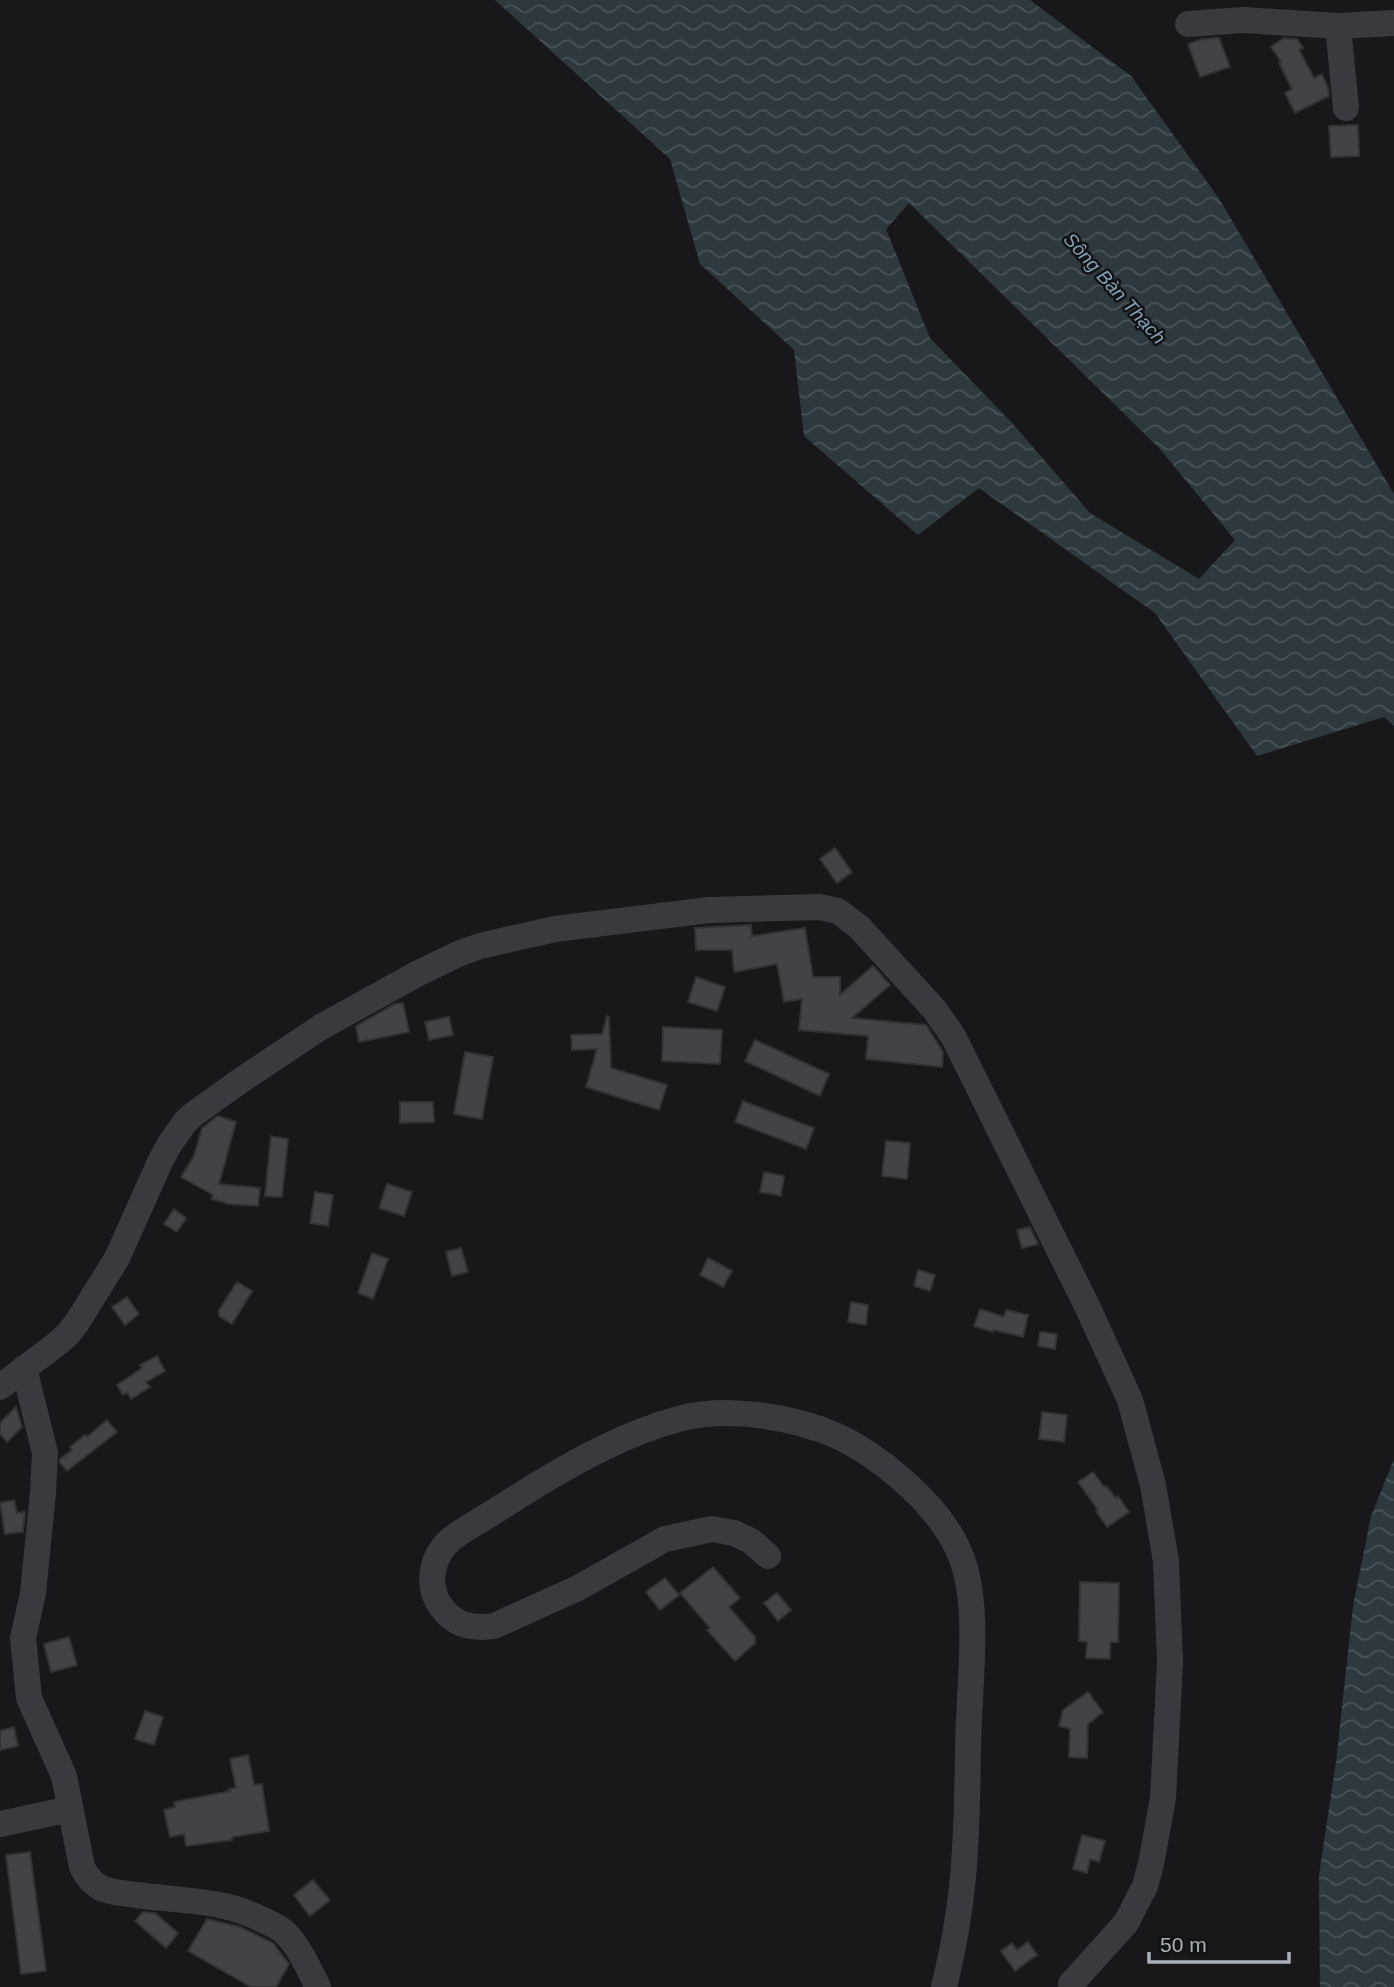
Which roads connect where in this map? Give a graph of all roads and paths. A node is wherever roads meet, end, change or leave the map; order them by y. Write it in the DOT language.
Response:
graph roads {
  1 [pos="1394,23"];
  2 [pos="1188,24"];
  3 [pos="1338,26"];
  4 [pos="1346,108"];
  5 [pos="24,1368"];
  6 [pos="0,1387"];
  7 [pos="768,1556"];
  8 [pos="70,1809"];
  9 [pos="0,1824"];
  10 [pos="1071,1984"];
  11 [pos="318,1987"];
  12 [pos="944,1987"];
  1 -- 3 [label="street"];
  2 -- 3 [label="street"];
  3 -- 4 [label="street"];
  5 -- 6 [label="street"];
  5 -- 8 [label="street"];
  5 -- 10 [label="street"];
  7 -- 12 [label="street"];
  8 -- 9 [label="street"];
  8 -- 11 [label="street"];
}
